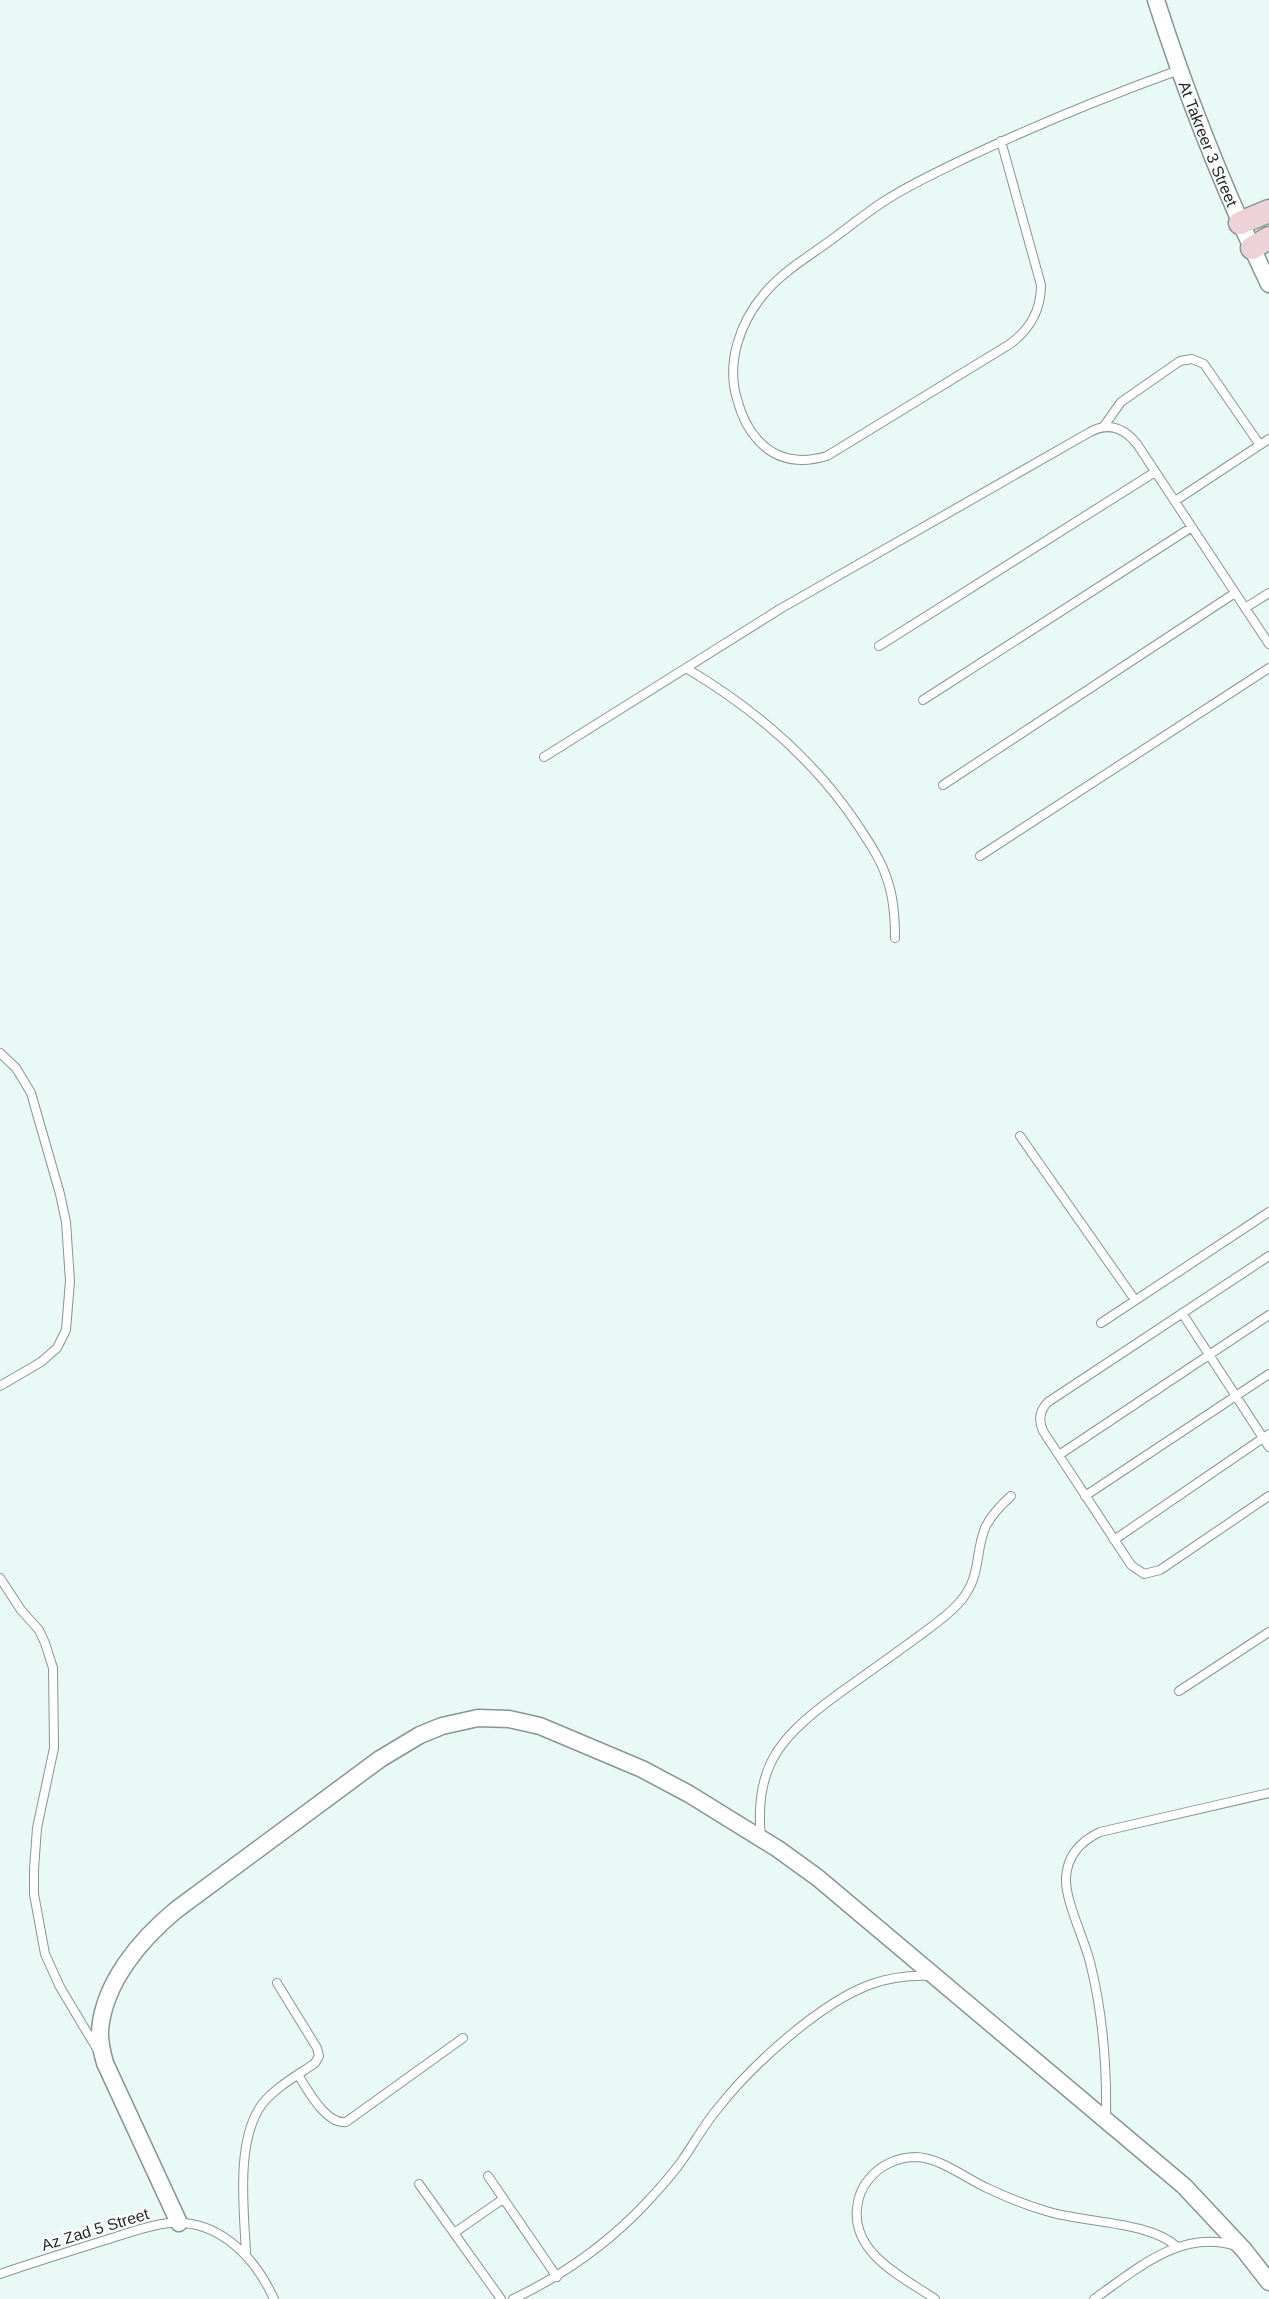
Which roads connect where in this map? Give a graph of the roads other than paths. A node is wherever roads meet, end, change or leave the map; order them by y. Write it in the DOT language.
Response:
graph roads {
  1 [pos="1156,0"];
  2 [pos="1179,70"];
  3 [pos="1001,141"];
  4 [pos="1269,211"];
  5 [pos="1240,223"];
  6 [pos="1260,243"];
  7 [pos="1269,284"];
  8 [pos="1104,426"];
  9 [pos="1269,439"];
  10 [pos="1260,445"];
  11 [pos="1155,472"];
  12 [pos="1175,501"];
  13 [pos="1192,527"];
  14 [pos="1235,593"];
  15 [pos="1269,593"];
  16 [pos="1245,608"];
  17 [pos="1269,644"];
  18 [pos="879,646"];
  19 [pos="686,668"];
  20 [pos="1269,668"];
  21 [pos="923,700"];
  22 [pos="544,756"];
  23 [pos="943,785"];
  24 [pos="980,856"];
  25 [pos="895,938"];
  26 [pos="0,1053"];
  27 [pos="1020,1136"];
  28 [pos="1269,1212"];
  29 [pos="1269,1256"];
  30 [pos="1136,1300"];
  31 [pos="1182,1313"];
  32 [pos="1269,1315"];
  33 [pos="1101,1323"];
  34 [pos="1209,1355"];
  35 [pos="1269,1374"];
  36 [pos="0,1386"];
  37 [pos="1236,1396"];
  38 [pos="1266,1436"];
  39 [pos="1269,1447"];
  40 [pos="1059,1455"];
  41 [pos="1011,1496"];
  42 [pos="1085,1496"];
  43 [pos="1269,1496"];
  44 [pos="1114,1540"];
  45 [pos="0,1578"];
  46 [pos="1269,1632"];
  47 [pos="1179,1692"];
  48 [pos="1269,1793"];
  49 [pos="761,1838"];
  50 [pos="934,1976"];
  51 [pos="276,1983"];
  52 [pos="463,2038"];
  53 [pos="105,2063"];
  54 [pos="298,2075"];
  55 [pos="1106,2120"];
  56 [pos="488,2176"];
  57 [pos="420,2184"];
  58 [pos="504,2199"];
  59 [pos="179,2223"];
  60 [pos="454,2233"];
  61 [pos="1176,2246"];
  62 [pos="1244,2250"];
  63 [pos="246,2253"];
  64 [pos="0,2274"];
  65 [pos="557,2277"];
  66 [pos="1269,2282"];
  67 [pos="274,2299"];
  68 [pos="501,2299"];
  69 [pos="513,2299"];
  70 [pos="935,2299"];
  71 [pos="1094,2299"];
  1 -- 2 [label="street, At Takreer 3 Street"];
  2 -- 3 [label="lane"];
  2 -- 5 [label="street, At Takreer 3 Street"];
  3 -- 3 [label="lane"];
  4 -- 5 [label="main road"];
  5 -- 6 [label="street, At Takreer 3 Street"];
  6 -- 7 [label="street, At Takreer 3 Street"];
  8 -- 10 [label="lane"];
  8 -- 11 [label="lane"];
  8 -- 19 [label="lane"];
  9 -- 10 [label="lane"];
  10 -- 12 [label="lane"];
  11 -- 12 [label="lane"];
  11 -- 18 [label="lane"];
  12 -- 13 [label="lane"];
  13 -- 14 [label="lane"];
  13 -- 21 [label="lane"];
  14 -- 16 [label="lane"];
  14 -- 23 [label="lane"];
  15 -- 16 [label="lane"];
  16 -- 17 [label="lane"];
  19 -- 22 [label="lane"];
  19 -- 25 [label="lane"];
  20 -- 24 [label="lane"];
  26 -- 36 [label="lane"];
  27 -- 30 [label="lane"];
  28 -- 30 [label="lane"];
  29 -- 31 [label="lane"];
  30 -- 33 [label="lane"];
  31 -- 34 [label="lane"];
  31 -- 40 [label="lane"];
  32 -- 34 [label="lane"];
  34 -- 37 [label="lane"];
  34 -- 40 [label="lane"];
  35 -- 37 [label="lane"];
  37 -- 38 [label="lane"];
  37 -- 42 [label="lane"];
  38 -- 39 [label="lane"];
  38 -- 44 [label="lane"];
  40 -- 42 [label="lane"];
  41 -- 49 [label="lane"];
  42 -- 44 [label="lane"];
  43 -- 44 [label="lane"];
  45 -- 53 [label="lane"];
  46 -- 47 [label="lane"];
  48 -- 55 [label="lane"];
  49 -- 50 [label="street"];
  49 -- 53 [label="street"];
  50 -- 55 [label="street"];
  50 -- 65 [label="lane"];
  51 -- 54 [label="lane"];
  52 -- 54 [label="lane"];
  53 -- 59 [label="street"];
  54 -- 63 [label="lane"];
  55 -- 62 [label="street"];
  56 -- 58 [label="lane"];
  57 -- 60 [label="lane"];
  58 -- 60 [label="lane"];
  58 -- 65 [label="lane"];
  59 -- 63 [label="lane, Az Zad 5 Street"];
  59 -- 64 [label="lane, Az Zad 5 Street"];
  60 -- 68 [label="lane"];
  61 -- 62 [label="lane"];
  61 -- 70 [label="lane"];
  61 -- 71 [label="lane"];
  62 -- 66 [label="street"];
  63 -- 67 [label="lane, Az Zad 5 Street"];
  65 -- 69 [label="lane"];
}
